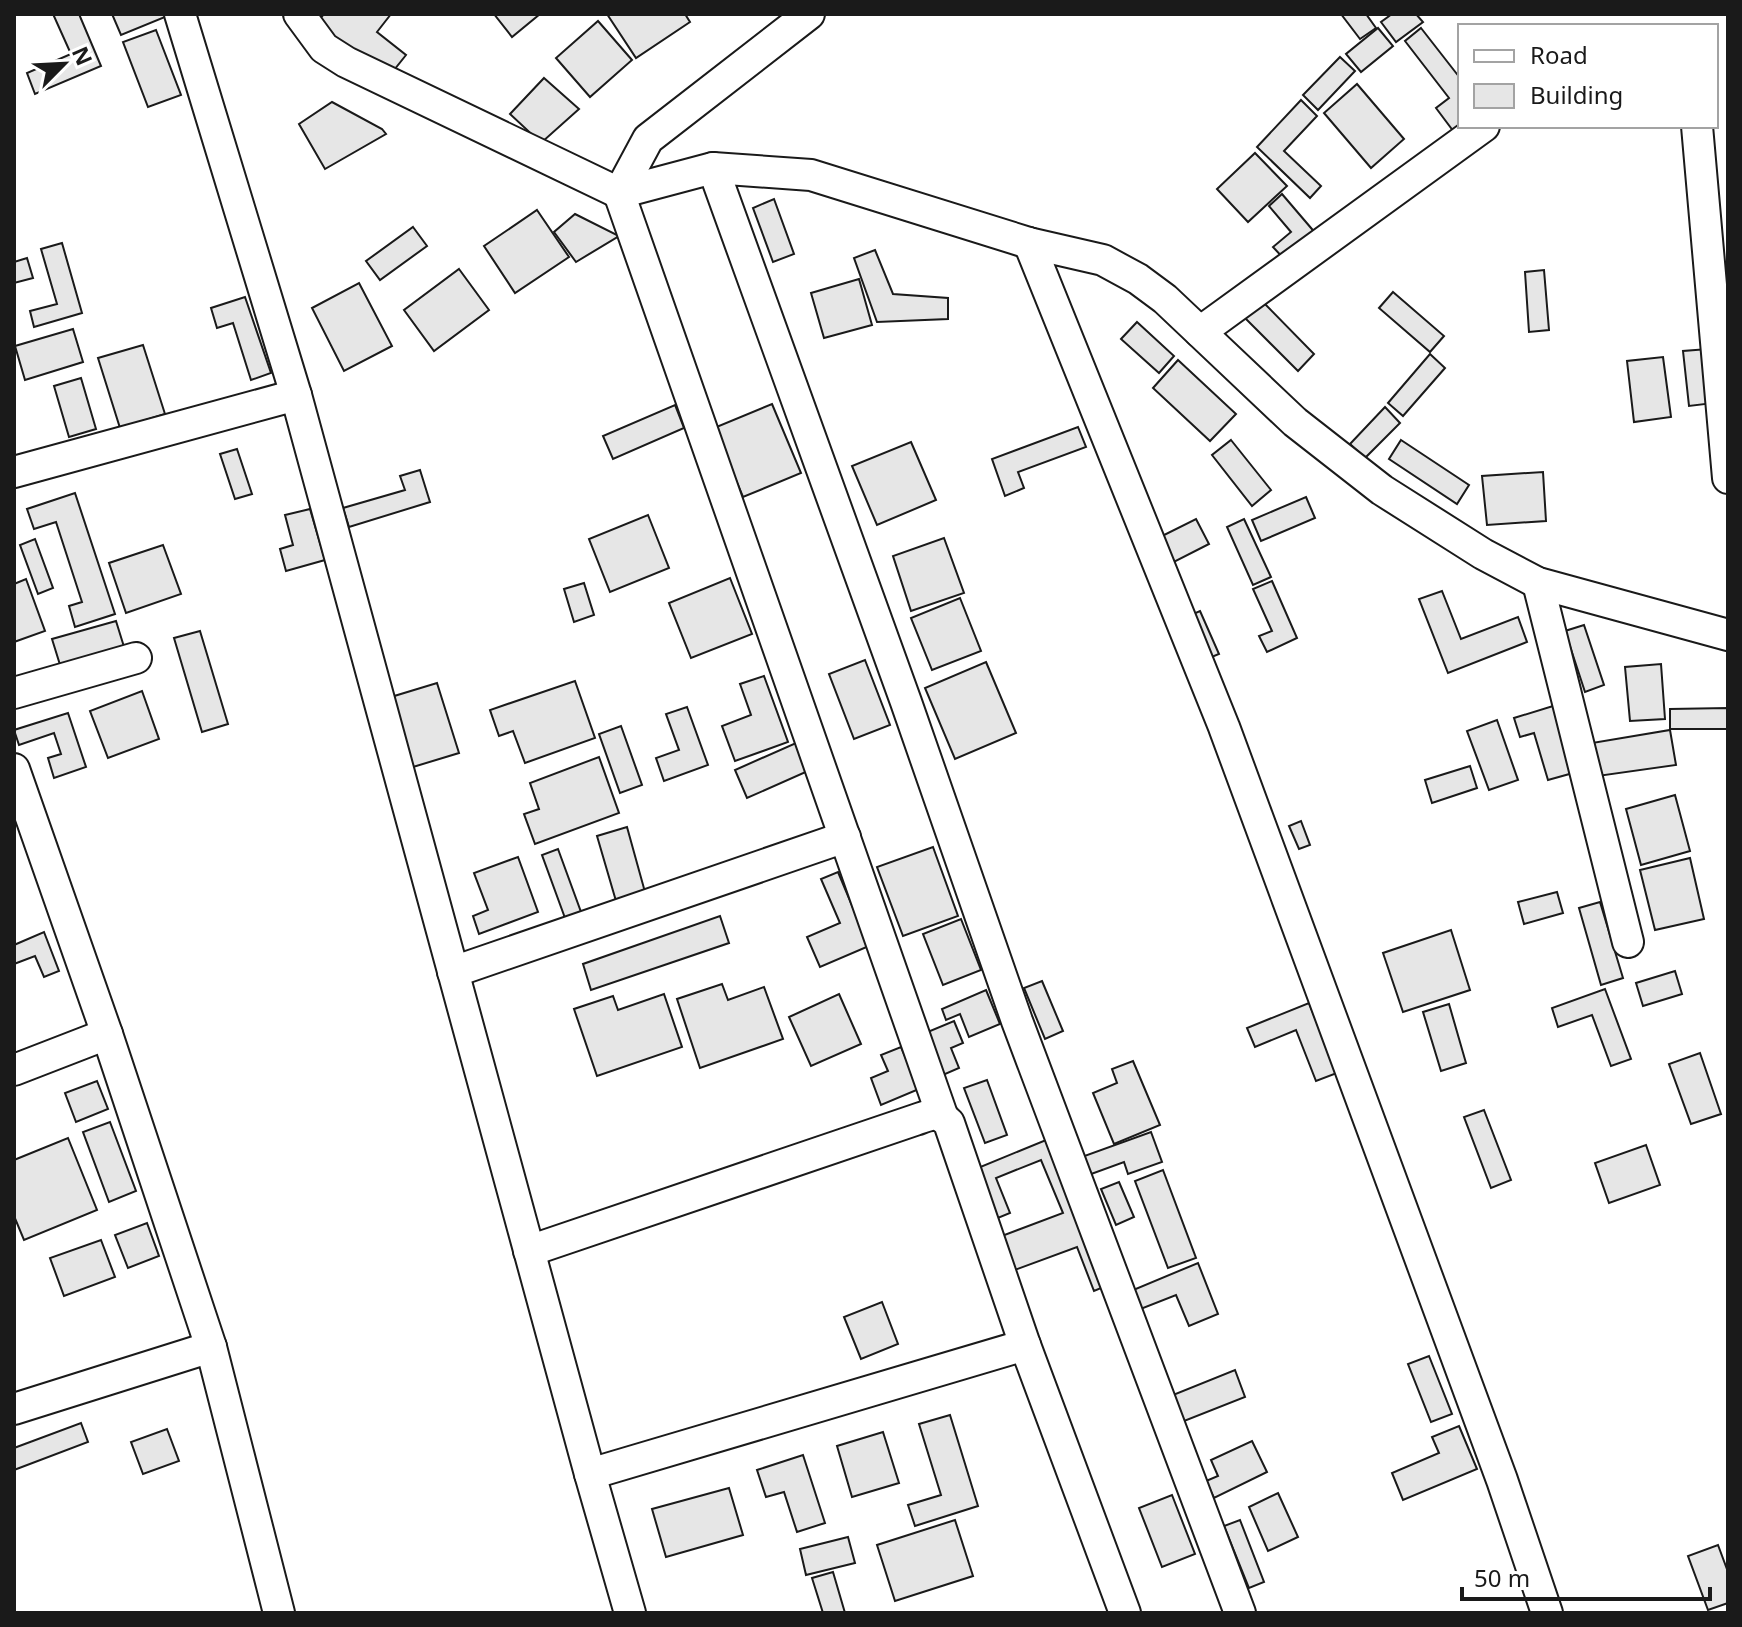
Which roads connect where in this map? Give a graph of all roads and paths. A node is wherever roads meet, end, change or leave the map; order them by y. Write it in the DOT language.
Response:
graph roads {
  1 [pos="180,14"];
  2 [pos="299,14"];
  3 [pos="809,14"];
  4 [pos="1481,128"];
  5 [pos="1697,128"];
  6 [pos="713,168"];
  7 [pos="619,193"];
  8 [pos="1029,243"];
  9 [pos="1200,332"];
  10 [pos="296,395"];
  11 [pos="14,472"];
  12 [pos="1728,478"];
  13 [pos="1538,583"];
  14 [pos="1728,635"];
  15 [pos="136,658"];
  16 [pos="14,693"];
  17 [pos="14,769"];
  18 [pos="845,837"];
  19 [pos="1628,942"];
  20 [pos="453,972"];
  21 [pos="107,1034"];
  22 [pos="14,1070"];
  23 [pos="942,1115"];
  24 [pos="529,1251"];
  25 [pos="1025,1345"];
  26 [pos="211,1347"];
  27 [pos="14,1409"];
  28 [pos="590,1474"];
  29 [pos="279,1613"];
  30 [pos="630,1613"];
  31 [pos="1125,1613"];
  32 [pos="1240,1613"];
  33 [pos="1547,1613"];
  1 -- 10 [label="street"];
  2 -- 7 [label="street"];
  3 -- 7 [label="street"];
  4 -- 9 [label="street"];
  5 -- 12 [label="street"];
  6 -- 7 [label="street"];
  6 -- 8 [label="street"];
  6 -- 32 [label="street"];
  7 -- 18 [label="street"];
  8 -- 9 [label="street"];
  8 -- 33 [label="street"];
  9 -- 13 [label="street"];
  10 -- 11 [label="street"];
  10 -- 20 [label="street"];
  13 -- 14 [label="street"];
  13 -- 19 [label="street"];
  15 -- 16 [label="street"];
  17 -- 21 [label="street"];
  18 -- 20 [label="street"];
  18 -- 23 [label="street"];
  20 -- 24 [label="street"];
  21 -- 22 [label="street"];
  21 -- 26 [label="street"];
  23 -- 24 [label="street"];
  23 -- 25 [label="street"];
  24 -- 28 [label="street"];
  25 -- 28 [label="street"];
  25 -- 31 [label="street"];
  26 -- 27 [label="street"];
  26 -- 29 [label="street"];
  28 -- 30 [label="street"];
}
